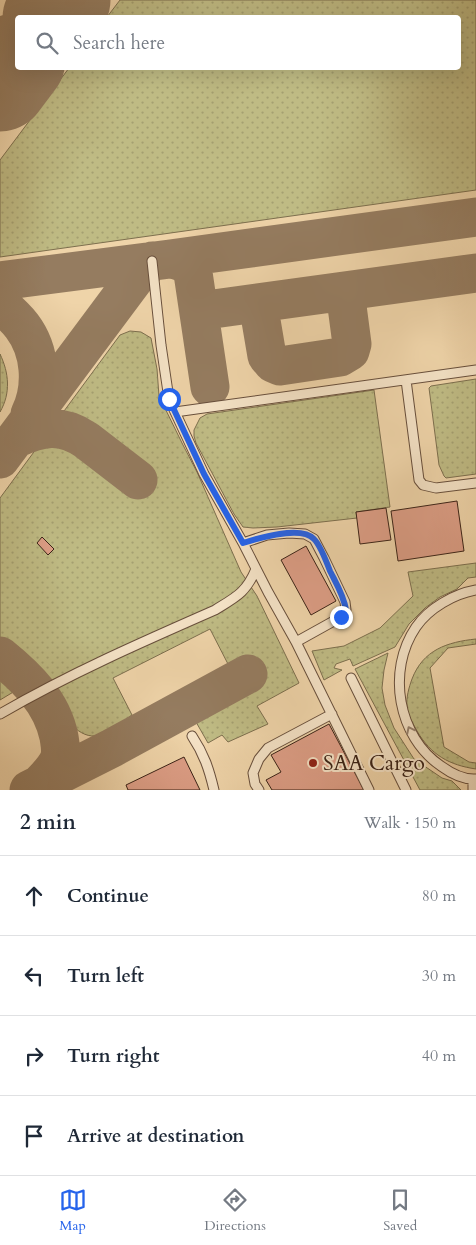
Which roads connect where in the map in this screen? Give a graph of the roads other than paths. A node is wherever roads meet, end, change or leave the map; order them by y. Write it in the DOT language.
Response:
graph roads {
  1 [pos="152,262"];
  2 [pos="476,370"];
  3 [pos="406,380"];
  4 [pos="175,412"];
  5 [pos="476,483"];
  6 [pos="243,543"];
  7 [pos="256,569"];
  8 [pos="476,590"];
  9 [pos="296,642"];
  10 [pos="351,678"];
  11 [pos="0,714"];
  12 [pos="332,714"];
  13 [pos="192,736"];
  14 [pos="475,779"];
  15 [pos="214,790"];
  16 [pos="258,790"];
  17 [pos="370,790"];
  18 [pos="406,790"];
  19 [pos="473,790"];
  1 -- 4 [label="lane"];
  2 -- 3 [label="lane"];
  3 -- 4 [label="lane"];
  3 -- 5 [label="lane"];
  4 -- 6 [label="lane"];
  6 -- 7 [label="lane"];
  6 -- 9 [label="lane"];
  7 -- 9 [label="lane"];
  7 -- 11 [label="lane"];
  14 -- 8 [label="lane, one-way"];
  9 -- 12 [label="lane"];
  10 -- 18 [label="lane"];
  12 -- 16 [label="lane"];
  12 -- 17 [label="lane"];
  13 -- 15 [label="lane"];
  14 -- 19 [label="lane"];
}
